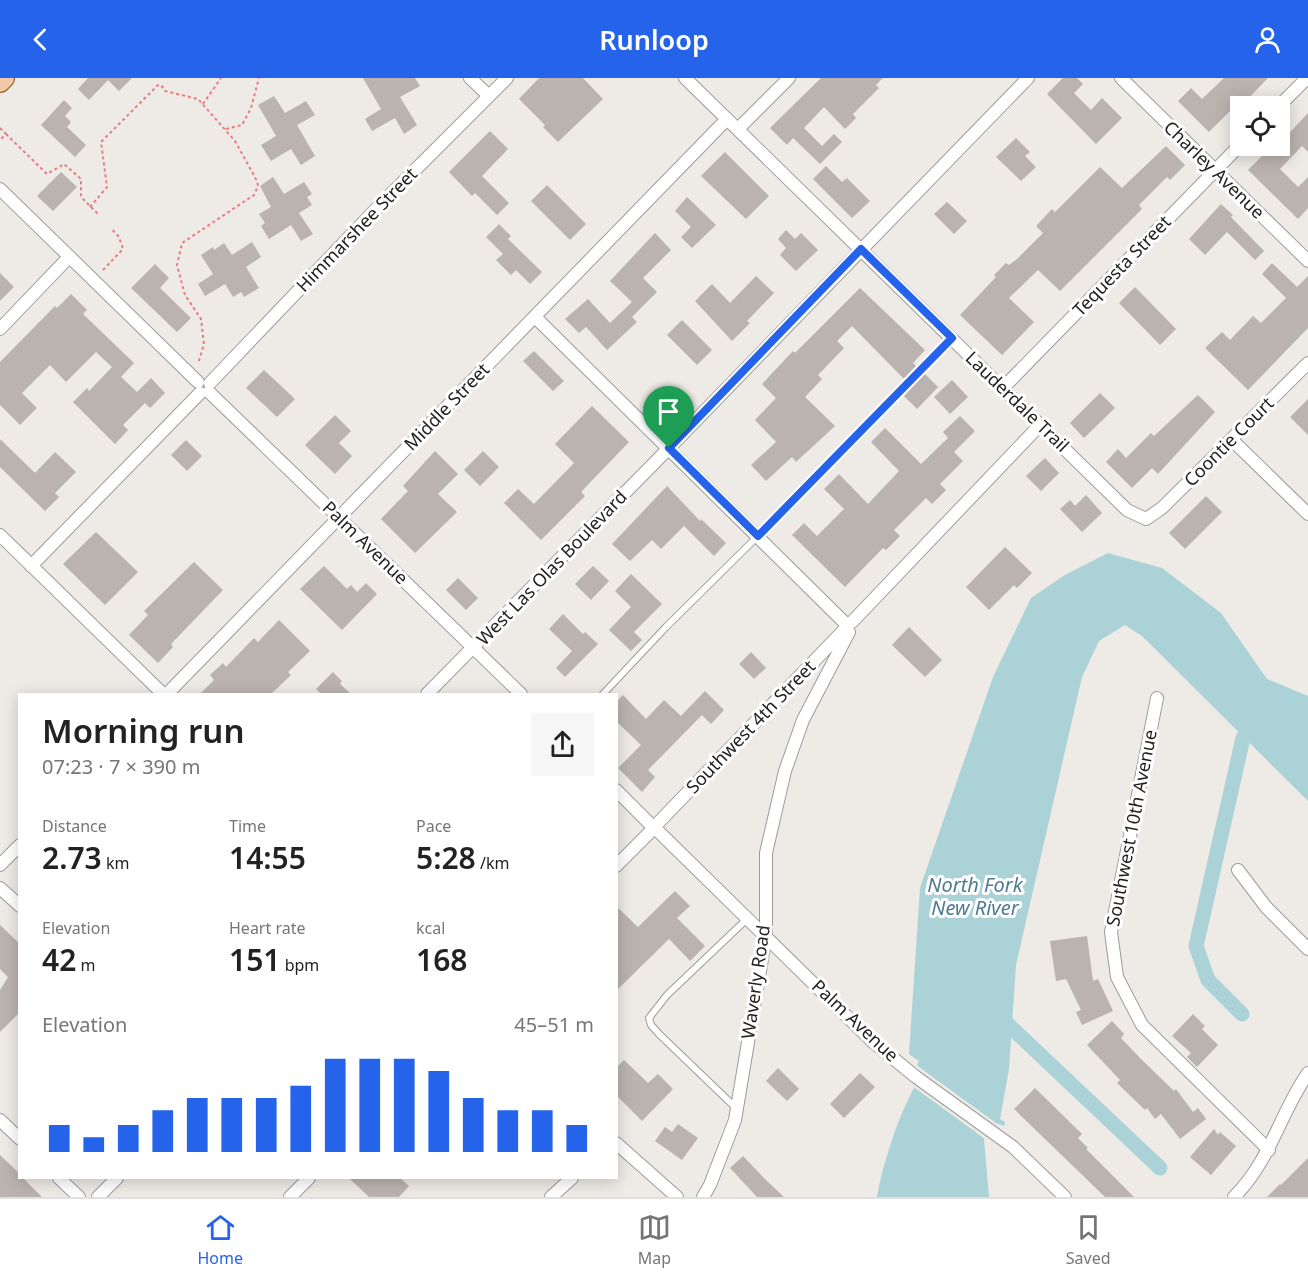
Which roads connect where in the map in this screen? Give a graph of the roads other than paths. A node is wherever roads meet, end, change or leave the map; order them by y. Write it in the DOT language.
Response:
graph roads {
  1 [pos="4,78"];
  2 [pos="470,78"];
  3 [pos="507,78"];
  4 [pos="685,78"];
  5 [pos="789,78"];
  6 [pos="1028,78"];
  7 [pos="1121,78"];
  8 [pos="1307,78"];
  9 [pos="0,82"];
  10 [pos="489,96"];
  11 [pos="1289,96"];
  12 [pos="728,119"];
  13 [pos="738,129"];
  14 [pos="1230,155"];
  15 [pos="1215,171"];
  16 [pos="0,189"];
  17 [pos="861,249"];
  18 [pos="69,257"];
  19 [pos="1308,261"];
  20 [pos="535,317"];
  21 [pos="0,329"];
  22 [pos="952,338"];
  23 [pos="1308,363"];
  24 [pos="204,388"];
  25 [pos="1003,388"];
  26 [pos="1040,425"];
  27 [pos="1232,440"];
  28 [pos="669,448"];
  29 [pos="1308,514"];
  30 [pos="340,517"];
  31 [pos="1146,519"];
  32 [pos="0,535"];
  33 [pos="758,536"];
  34 [pos="32,566"];
  35 [pos="848,627"];
  36 [pos="473,648"];
  37 [pos="164,693"];
  38 [pos="166,693"];
  39 [pos="427,693"];
  40 [pos="520,693"];
  41 [pos="604,693"];
  42 [pos="1157,698"];
  43 [pos="618,792"];
  44 [pos="654,827"];
  45 [pos="18,847"];
  46 [pos="618,864"];
  47 [pos="0,865"];
  48 [pos="1238,870"];
  49 [pos="0,888"];
  50 [pos="18,904"];
  51 [pos="748,918"];
  52 [pos="766,935"];
  53 [pos="1308,949"];
  54 [pos="1308,1073"];
  55 [pos="736,1109"];
  56 [pos="0,1120"];
  57 [pos="18,1137"];
  58 [pos="618,1145"];
  59 [pos="1269,1150"];
  60 [pos="60,1179"];
  61 [pos="116,1179"];
  62 [pos="571,1179"];
  63 [pos="303,1180"];
  64 [pos="79,1197"];
  65 [pos="98,1197"];
  66 [pos="290,1197"];
  67 [pos="551,1197"];
  68 [pos="677,1197"];
  69 [pos="703,1197"];
  70 [pos="1065,1197"];
  71 [pos="1234,1197"];
  1 -- 9 [label="main road"];
  2 -- 10 [label="street"];
  3 -- 10 [label="street, Himmarshee Street"];
  4 -- 12 [label="street, Lauderdale Trail"];
  5 -- 13 [label="street"];
  6 -- 17 [label="street, West Las Olas Boulevard"];
  7 -- 15 [label="street, Charley Avenue"];
  8 -- 11 [label="street"];
  10 -- 24 [label="street, Himmarshee Street"];
  12 -- 13 [label="street, Lauderdale Trail"];
  12 -- 20 [label="street, Middle Street"];
  13 -- 17 [label="street, Lauderdale Trail"];
  14 -- 15 [label="street, Tequesta Street"];
  15 -- 19 [label="street, Charley Avenue"];
  15 -- 25 [label="street, Tequesta Street"];
  16 -- 18 [label="street, Palm Avenue"];
  17 -- 22 [label="street, Lauderdale Trail"];
  17 -- 28 [label="street, West Las Olas Boulevard"];
  18 -- 21 [label="street"];
  18 -- 24 [label="street, Palm Avenue"];
  20 -- 28 [label="street"];
  20 -- 30 [label="street, Middle Street"];
  22 -- 25 [label="street, Lauderdale Trail"];
  22 -- 33 [label="lane"];
  23 -- 27 [label="street, Coontie Court"];
  24 -- 30 [label="street, Palm Avenue"];
  24 -- 34 [label="street, Himmarshee Street"];
  25 -- 26 [label="street, Lauderdale Trail"];
  26 -- 31 [label="street, Lauderdale Trail"];
  26 -- 35 [label="street"];
  27 -- 29 [label="street"];
  27 -- 31 [label="street, Coontie Court"];
  28 -- 33 [label="street"];
  28 -- 36 [label="street, West Las Olas Boulevard"];
  30 -- 36 [label="street, Palm Avenue"];
  30 -- 38 [label="street, Middle Street"];
  32 -- 34 [label="street"];
  33 -- 35 [label="street"];
  33 -- 41 [label="lane"];
  34 -- 37 [label="street"];
  35 -- 44 [label="street, Southwest 4th Street"];
  35 -- 52 [label="street, Waverly Road"];
  36 -- 39 [label="street, West Las Olas Boulevard"];
  36 -- 40 [label="street, Palm Avenue"];
  42 -- 59 [label="street, Southwest 10th Avenue"];
  43 -- 44 [label="street, Palm Avenue"];
  44 -- 46 [label="street"];
  44 -- 51 [label="street, Palm Avenue"];
  45 -- 47 [label="street"];
  48 -- 53 [label="street"];
  49 -- 50 [label="street"];
  51 -- 52 [label="street, Palm Avenue"];
  51 -- 55 [label="lane"];
  52 -- 55 [label="street, Waverly Road"];
  52 -- 70 [label="street, Palm Avenue"];
  54 -- 59 [label="street"];
  55 -- 69 [label="street, Waverly Road"];
  56 -- 57 [label="street"];
  58 -- 68 [label="street"];
  59 -- 71 [label="street"];
  60 -- 64 [label="street"];
  61 -- 65 [label="street"];
  62 -- 67 [label="street"];
  63 -- 66 [label="street"];
}
